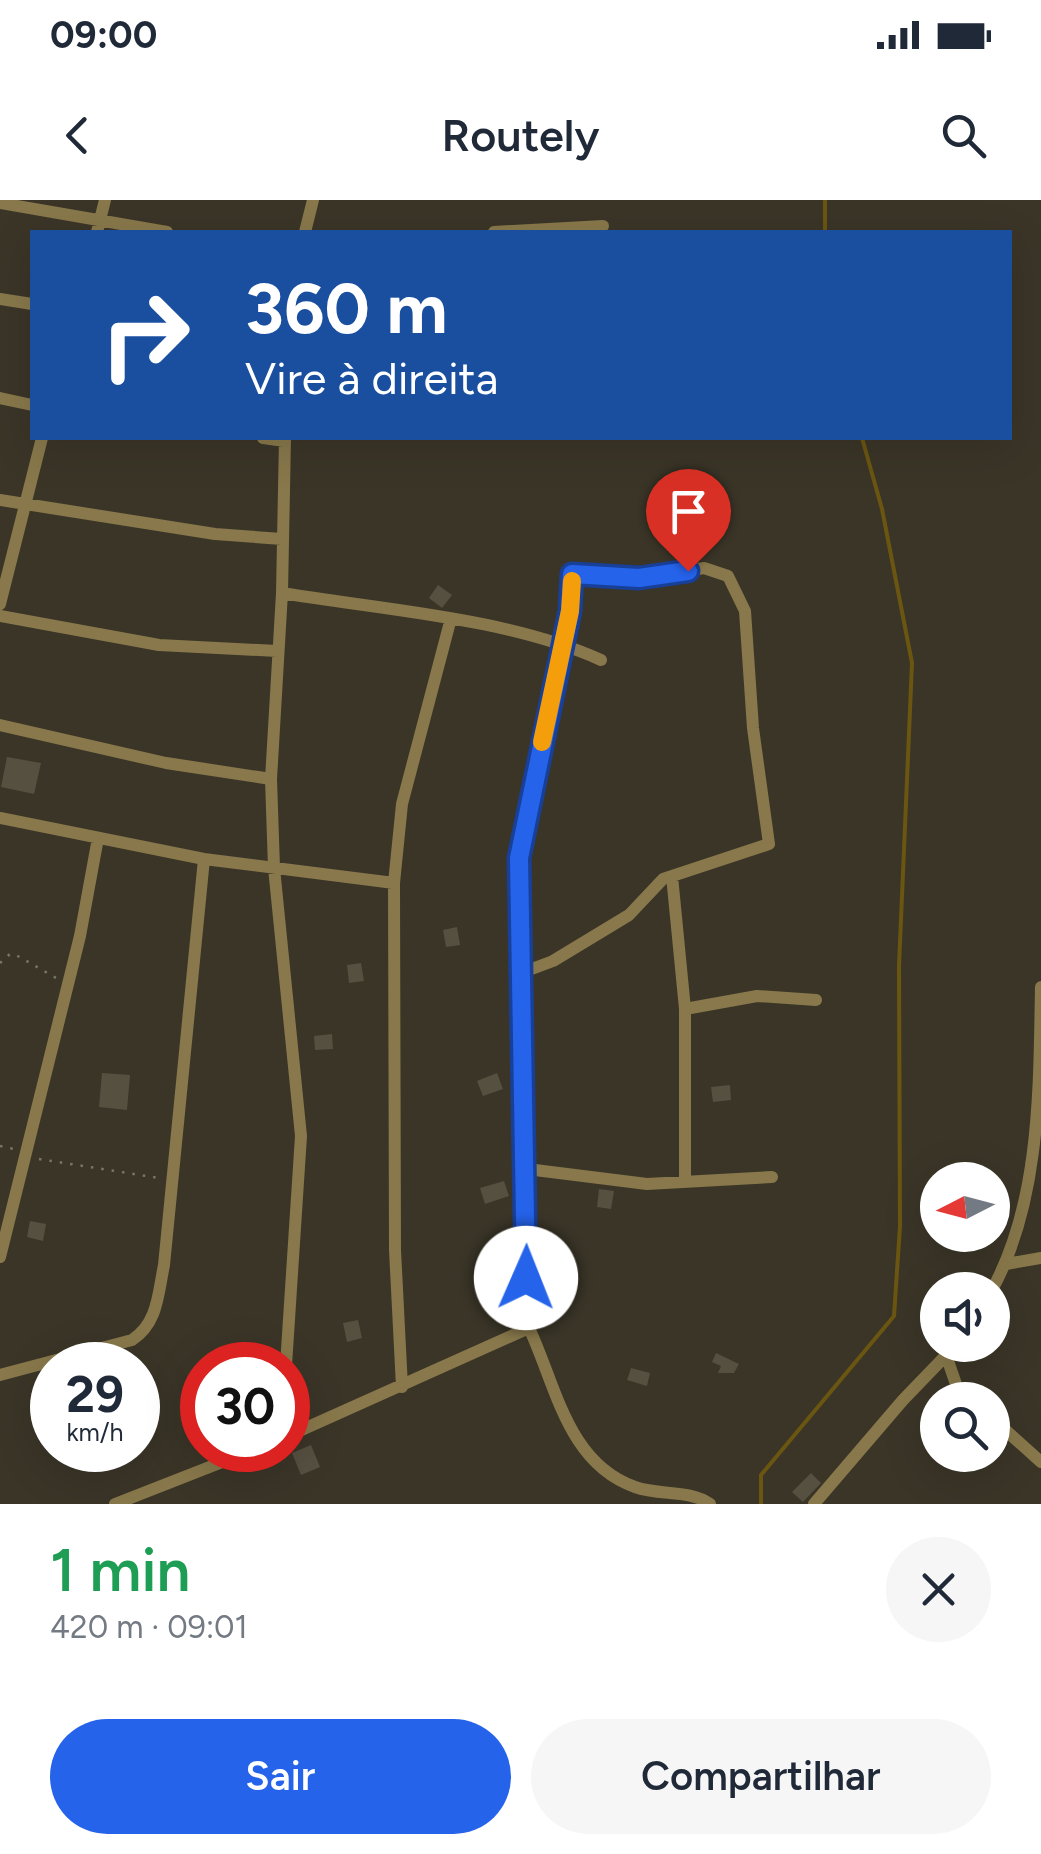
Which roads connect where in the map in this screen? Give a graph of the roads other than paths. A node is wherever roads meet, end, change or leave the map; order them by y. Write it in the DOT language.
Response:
graph roads {
  1 [pos="105,200"];
  2 [pos="314,200"];
  3 [pos="0,202"];
  4 [pos="603,226"];
  5 [pos="98,227"];
  6 [pos="139,230"];
  7 [pos="306,230"];
  8 [pos="530,230"];
  9 [pos="0,299"];
  10 [pos="30,304"];
  11 [pos="0,398"];
  12 [pos="30,405"];
  13 [pos="42,440"];
  14 [pos="285,440"];
  15 [pos="0,500"];
  16 [pos="25,506"];
  17 [pos="282,539"];
  18 [pos="282,593"];
  19 [pos="0,604"];
  20 [pos="0,616"];
  21 [pos="450,622"];
  22 [pos="564,643"];
  23 [pos="277,651"];
  24 [pos="602,660"];
  25 [pos="0,725"];
  26 [pos="271,779"];
  27 [pos="0,818"];
  28 [pos="98,838"];
  29 [pos="204,859"];
  30 [pos="274,868"];
  31 [pos="672,876"];
  32 [pos="394,883"];
  33 [pos="520,973"];
  34 [pos="1041,987"];
  35 [pos="816,1000"];
  36 [pos="685,1009"];
  37 [pos="527,1169"];
  38 [pos="772,1176"];
  39 [pos="685,1181"];
  40 [pos="0,1257"];
  41 [pos="1041,1258"];
  42 [pos="1006,1264"];
  43 [pos="1002,1272"];
  44 [pos="529,1328"];
  45 [pos="288,1342"];
  46 [pos="943,1362"];
  47 [pos="0,1375"];
  48 [pos="925,1381"];
  49 [pos="930,1382"];
  50 [pos="402,1387"];
  51 [pos="310,1427"];
  52 [pos="1010,1434"];
  53 [pos="1041,1462"];
  54 [pos="197,1472"];
  55 [pos="115,1504"];
  56 [pos="710,1504"];
  57 [pos="814,1504"];
  1 -- 5 [label="street"];
  2 -- 7 [label="street"];
  3 -- 5 [label="street"];
  4 -- 8 [label="street"];
  5 -- 6 [label="street"];
  9 -- 10 [label="street"];
  11 -- 12 [label="street"];
  13 -- 16 [label="street"];
  14 -- 17 [label="street"];
  15 -- 16 [label="street"];
  16 -- 17 [label="street"];
  16 -- 19 [label="street"];
  17 -- 18 [label="street"];
  18 -- 21 [label="street"];
  18 -- 23 [label="street"];
  20 -- 23 [label="street"];
  21 -- 22 [label="street"];
  21 -- 32 [label="street"];
  22 -- 24 [label="street"];
  22 -- 31 [label="street"];
  22 -- 33 [label="street"];
  23 -- 26 [label="street"];
  25 -- 26 [label="street"];
  26 -- 30 [label="street"];
  27 -- 28 [label="street"];
  28 -- 29 [label="street"];
  28 -- 40 [label="street"];
  29 -- 30 [label="street"];
  29 -- 47 [label="street"];
  30 -- 32 [label="street"];
  30 -- 45 [label="street"];
  31 -- 33 [label="street"];
  31 -- 36 [label="street"];
  32 -- 50 [label="street"];
  33 -- 37 [label="street"];
  34 -- 42 [label="street"];
  35 -- 36 [label="street"];
  36 -- 39 [label="street"];
  37 -- 39 [label="street"];
  37 -- 44 [label="street"];
  38 -- 39 [label="street"];
  41 -- 42 [label="street"];
  42 -- 43 [label="street"];
  44 -- 50 [label="street"];
  44 -- 56 [label="street"];
  46 -- 48 [label="street"];
  48 -- 49 [label="street"];
  48 -- 57 [label="street"];
  50 -- 51 [label="street"];
  52 -- 53 [label="street"];
  54 -- 55 [label="street"];
}
